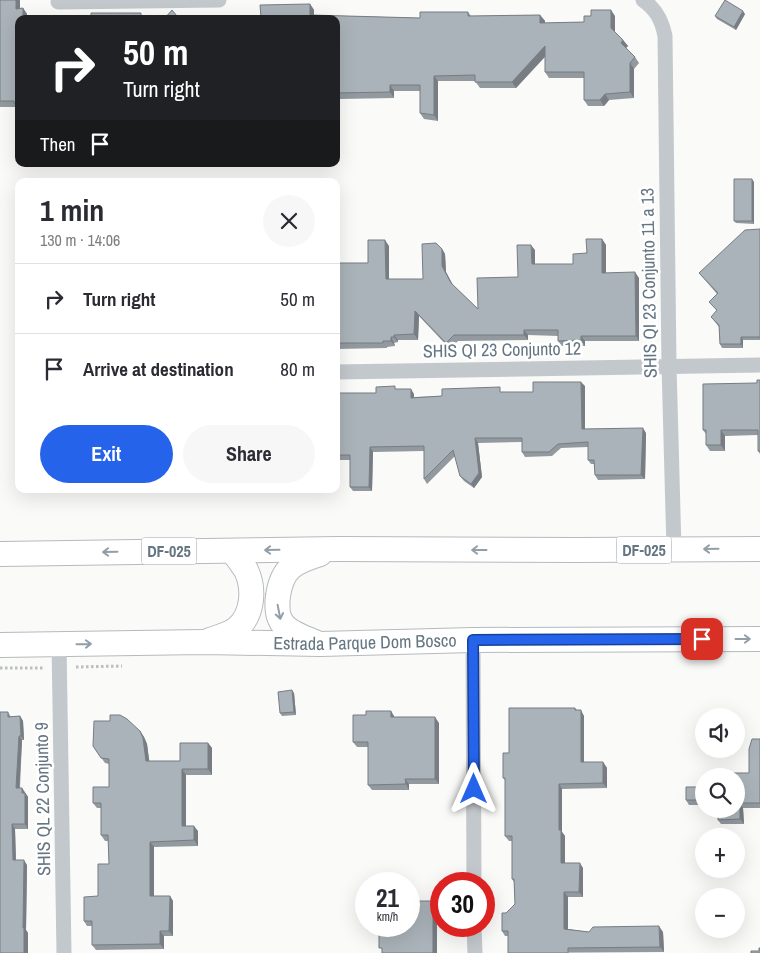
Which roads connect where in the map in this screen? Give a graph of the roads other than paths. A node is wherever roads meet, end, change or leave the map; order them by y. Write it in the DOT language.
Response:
graph roads {
  1 [pos="219,0"];
  2 [pos="643,0"];
  3 [pos="58,2"];
  4 [pos="760,364"];
  5 [pos="669,365"];
  6 [pos="340,372"];
  7 [pos="339,549"];
  8 [pos="760,549"];
  9 [pos="674,550"];
  10 [pos="232,551"];
  11 [pos="0,554"];
  12 [pos="760,639"];
  13 [pos="473,640"];
  14 [pos="204,642"];
  15 [pos="59,644"];
  16 [pos="320,644"];
  17 [pos="0,645"];
  18 [pos="474,872"];
  19 [pos="474,937"];
  20 [pos="64,953"];
  21 [pos="475,953"];
  1 -- 3 [label="street"];
  2 -- 5 [label="street, SHIS QI 23 Conjunto 11 a 13"];
  4 -- 5 [label="street, SHIS QI 23 Conjunto 12"];
  5 -- 6 [label="street, SHIS QI 23 Conjunto 12"];
  5 -- 9 [label="street, SHIS QI 23 Conjunto 11 a 13"];
  9 -- 7 [label="main road, DF-025, one-way"];
  7 -- 10 [label="main road, DF-025, one-way"];
  7 -- 16 [label="main road, one-way"];
  8 -- 9 [label="main road, DF-025, one-way"];
  10 -- 11 [label="main road, DF-025, one-way"];
  10 -- 14 [label="main road"];
  13 -- 12 [label="main road, Estrada Parque Dom Bosco, one-way"];
  13 -- 16 [label="main road, Estrada Parque Dom Bosco"];
  13 -- 18 [label="street"];
  15 -- 14 [label="main road, Estrada Parque Dom Bosco, one-way"];
  14 -- 16 [label="main road, Estrada Parque Dom Bosco"];
  15 -- 17 [label="main road, Estrada Parque Dom Bosco"];
  15 -- 20 [label="street, SHIS QL 22 Conjunto 9"];
  19 -- 21 [label="street"];
}
